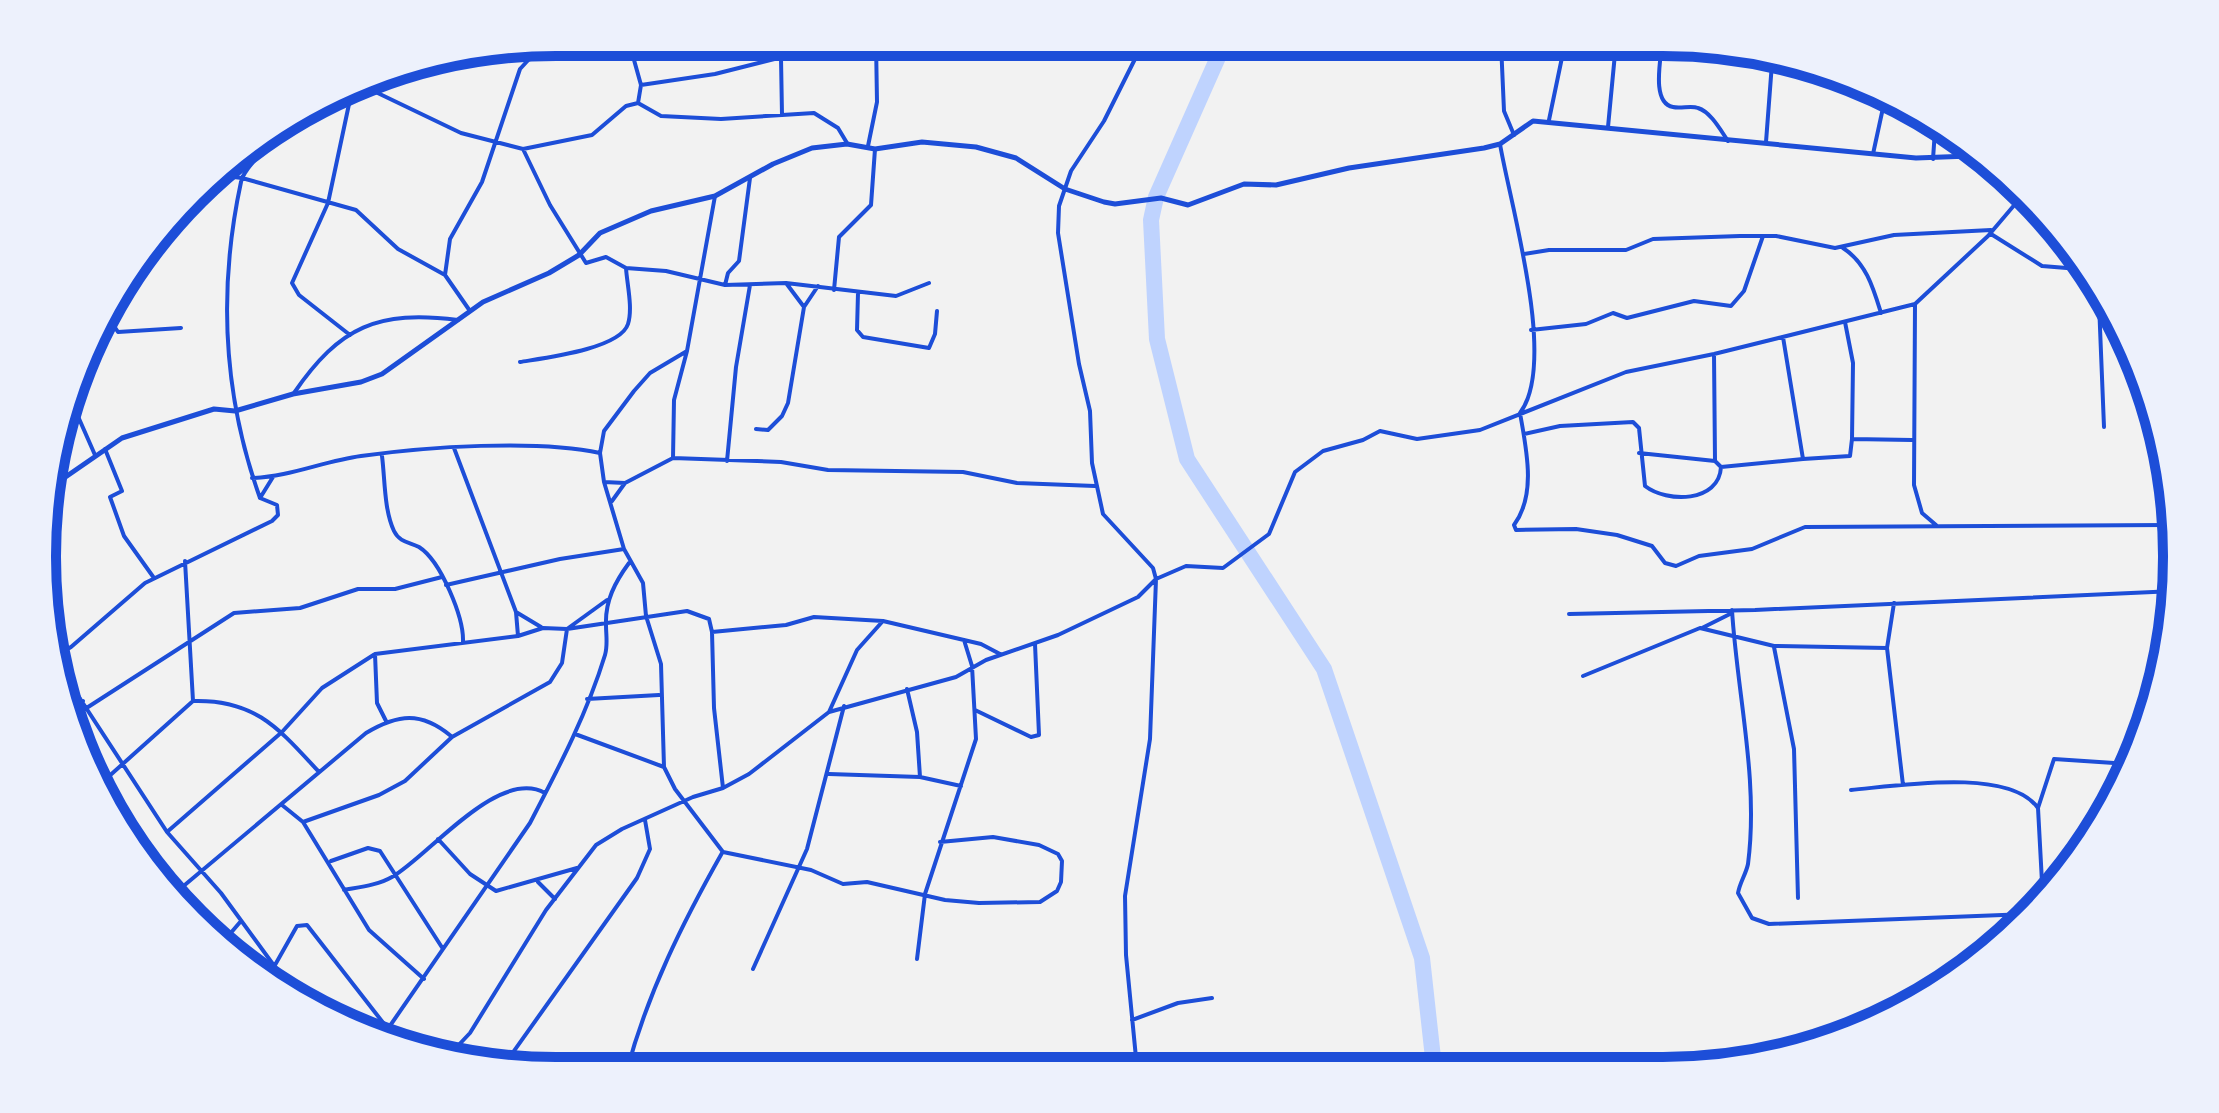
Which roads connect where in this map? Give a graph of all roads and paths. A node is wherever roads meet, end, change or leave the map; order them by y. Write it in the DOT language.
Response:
graph roads {
  1 [pos="633,56"];
  2 [pos="791,56"];
  3 [pos="876,56"];
  4 [pos="1136,56"];
  5 [pos="1502,56"];
  6 [pos="1562,56"];
  7 [pos="1615,56"];
  8 [pos="1662,56"];
  9 [pos="531,57"];
  10 [pos="784,58"];
  11 [pos="1772,69"];
  12 [pos="641,85"];
  13 [pos="374,91"];
  14 [pos="350,101"];
  15 [pos="638,103"];
  16 [pos="1883,108"];
  17 [pos="782,115"];
  18 [pos="1549,120"];
  19 [pos="1608,127"];
  20 [pos="1514,135"];
  21 [pos="1935,136"];
  22 [pos="1728,141"];
  23 [pos="1766,142"];
  24 [pos="493,144"];
  25 [pos="847,144"];
  26 [pos="1500,144"];
  27 [pos="872,148"];
  28 [pos="523,149"];
  29 [pos="262,152"];
  30 [pos="1873,154"];
  31 [pos="1964,157"];
  32 [pos="1933,159"];
  33 [pos="230,177"];
  34 [pos="242,178"];
  35 [pos="750,178"];
  36 [pos="1065,189"];
  37 [pos="715,196"];
  38 [pos="328,203"];
  39 [pos="2016,203"];
  40 [pos="1992,232"];
  41 [pos="1763,236"];
  42 [pos="1841,247"];
  43 [pos="1524,254"];
  44 [pos="579,255"];
  45 [pos="626,268"];
  46 [pos="2072,268"];
  47 [pos="445,275"];
  48 [pos="701,281"];
  49 [pos="786,283"];
  50 [pos="929,283"];
  51 [pos="725,285"];
  52 [pos="750,285"];
  53 [pos="818,286"];
  54 [pos="834,290"];
  55 [pos="858,293"];
  56 [pos="1915,304"];
  57 [pos="804,307"];
  58 [pos="470,311"];
  59 [pos="937,311"];
  60 [pos="1881,313"];
  61 [pos="2099,313"];
  62 [pos="458,320"];
  63 [pos="1845,322"];
  64 [pos="114,323"];
  65 [pos="181,328"];
  66 [pos="1531,330"];
  67 [pos="350,335"];
  68 [pos="1783,337"];
  69 [pos="687,351"];
  70 [pos="1714,354"];
  71 [pos="520,362"];
  72 [pos="293,394"];
  73 [pos="235,411"];
  74 [pos="1520,413"];
  75 [pos="77,414"];
  76 [pos="2104,427"];
  77 [pos="756,429"];
  78 [pos="1524,434"];
  79 [pos="1852,439"];
  80 [pos="1912,440"];
  81 [pos="454,448"];
  82 [pos="105,449"];
  83 [pos="600,453"];
  84 [pos="1639,453"];
  85 [pos="95,455"];
  86 [pos="382,456"];
  87 [pos="673,458"];
  88 [pos="1803,459"];
  89 [pos="727,461"];
  90 [pos="1715,461"];
  91 [pos="1721,467"];
  92 [pos="273,477"];
  93 [pos="62,478"];
  94 [pos="252,478"];
  95 [pos="604,482"];
  96 [pos="625,483"];
  97 [pos="1096,486"];
  98 [pos="260,498"];
  99 [pos="612,501"];
  100 [pos="1936,525"];
  101 [pos="2162,525"];
  102 [pos="624,549"];
  103 [pos="185,561"];
  104 [pos="629,563"];
  105 [pos="501,573"];
  106 [pos="442,577"];
  107 [pos="154,578"];
  108 [pos="1156,579"];
  109 [pos="446,585"];
  110 [pos="2162,592"];
  111 [pos="610,598"];
  112 [pos="1894,603"];
  113 [pos="1732,611"];
  114 [pos="516,612"];
  115 [pos="1569,614"];
  116 [pos="646,616"];
  117 [pos="883,621"];
  118 [pos="606,624"];
  119 [pos="543,628"];
  120 [pos="1700,628"];
  121 [pos="567,629"];
  122 [pos="712,632"];
  123 [pos="518,636"];
  124 [pos="964,640"];
  125 [pos="1736,640"];
  126 [pos="188,642"];
  127 [pos="463,642"];
  128 [pos="1035,644"];
  129 [pos="1774,646"];
  130 [pos="1887,648"];
  131 [pos="65,650"];
  132 [pos="375,654"];
  133 [pos="1000,654"];
  134 [pos="972,666"];
  135 [pos="1583,676"];
  136 [pos="73,687"];
  137 [pos="907,688"];
  138 [pos="659,695"];
  139 [pos="587,699"];
  140 [pos="83,701"];
  141 [pos="193,701"];
  142 [pos="79,704"];
  143 [pos="844,706"];
  144 [pos="85,709"];
  145 [pos="975,710"];
  146 [pos="829,712"];
  147 [pos="386,721"];
  148 [pos="282,732"];
  149 [pos="575,734"];
  150 [pos="452,737"];
  151 [pos="2118,763"];
  152 [pos="120,766"];
  153 [pos="664,767"];
  154 [pos="319,772"];
  155 [pos="829,774"];
  156 [pos="108,777"];
  157 [pos="920,777"];
  158 [pos="1903,785"];
  159 [pos="961,786"];
  160 [pos="723,788"];
  161 [pos="1851,790"];
  162 [pos="545,793"];
  163 [pos="684,801"];
  164 [pos="282,805"];
  165 [pos="2038,808"];
  166 [pos="645,820"];
  167 [pos="303,822"];
  168 [pos="167,832"];
  169 [pos="438,839"];
  170 [pos="940,842"];
  171 [pos="723,852"];
  172 [pos="330,861"];
  173 [pos="579,867"];
  174 [pos="798,869"];
  175 [pos="202,872"];
  176 [pos="397,874"];
  177 [pos="538,882"];
  178 [pos="2042,883"];
  179 [pos="485,886"];
  180 [pos="181,888"];
  181 [pos="344,890"];
  182 [pos="925,894"];
  183 [pos="1798,898"];
  184 [pos="555,899"];
  185 [pos="2011,915"];
  186 [pos="241,921"];
  187 [pos="229,935"];
  188 [pos="443,949"];
  189 [pos="917,959"];
  190 [pos="275,965"];
  191 [pos="753,969"];
  192 [pos="278,973"];
  193 [pos="424,979"];
  194 [pos="1212,998"];
  195 [pos="1132,1020"];
  196 [pos="381,1025"];
  197 [pos="389,1027"];
  198 [pos="457,1047"];
  199 [pos="512,1055"];
  200 [pos="632,1057"];
  201 [pos="1136,1057"];
  1 -- 12 [label="street"];
  2 -- 10 [label="street"];
  3 -- 27 [label="street"];
  4 -- 36 [label="street"];
  5 -- 20 [label="street"];
  6 -- 18 [label="street"];
  7 -- 19 [label="street"];
  8 -- 22 [label="street"];
  9 -- 24 [label="street"];
  10 -- 12 [label="street"];
  10 -- 17 [label="street"];
  11 -- 23 [label="street"];
  12 -- 15 [label="street"];
  13 -- 24 [label="street"];
  14 -- 38 [label="street"];
  15 -- 17 [label="street"];
  15 -- 28 [label="street"];
  16 -- 30 [label="street"];
  17 -- 25 [label="street"];
  18 -- 19 [label="street"];
  18 -- 20 [label="street"];
  19 -- 22 [label="street"];
  20 -- 26 [label="street"];
  21 -- 32 [label="street"];
  22 -- 23 [label="street"];
  23 -- 30 [label="street"];
  24 -- 28 [label="street"];
  24 -- 47 [label="street"];
  25 -- 27 [label="street"];
  25 -- 35 [label="street"];
  26 -- 36 [label="street"];
  26 -- 43 [label="street"];
  27 -- 36 [label="street"];
  27 -- 54 [label="street"];
  28 -- 44 [label="street"];
  29 -- 34 [label="street"];
  30 -- 32 [label="street"];
  31 -- 32 [label="street"];
  33 -- 34 [label="street"];
  34 -- 38 [label="street"];
  34 -- 73 [label="street"];
  35 -- 37 [label="street"];
  35 -- 51 [label="street"];
  36 -- 97 [label="street"];
  37 -- 44 [label="street"];
  37 -- 48 [label="street"];
  38 -- 47 [label="street"];
  38 -- 67 [label="street"];
  39 -- 40 [label="street"];
  40 -- 42 [label="street"];
  40 -- 46 [label="street"];
  40 -- 56 [label="street"];
  41 -- 42 [label="street"];
  41 -- 43 [label="street"];
  41 -- 66 [label="street"];
  42 -- 60 [label="street"];
  43 -- 66 [label="street"];
  44 -- 45 [label="street"];
  44 -- 58 [label="street"];
  45 -- 48 [label="street"];
  45 -- 71 [label="street"];
  47 -- 58 [label="street"];
  48 -- 51 [label="street"];
  48 -- 69 [label="street"];
  49 -- 52 [label="street"];
  49 -- 53 [label="street"];
  49 -- 57 [label="street"];
  50 -- 55 [label="street"];
  51 -- 52 [label="street"];
  52 -- 89 [label="street"];
  53 -- 54 [label="street"];
  53 -- 57 [label="street"];
  54 -- 55 [label="street"];
  55 -- 59 [label="street"];
  56 -- 60 [label="street"];
  56 -- 80 [label="street"];
  57 -- 77 [label="street"];
  58 -- 62 [label="street"];
  60 -- 63 [label="street"];
  61 -- 76 [label="street"];
  62 -- 67 [label="street"];
  62 -- 72 [label="street"];
  63 -- 68 [label="street"];
  63 -- 79 [label="street"];
  64 -- 65 [label="street"];
  66 -- 74 [label="street"];
  67 -- 72 [label="street"];
  68 -- 70 [label="street"];
  68 -- 88 [label="street"];
  69 -- 83 [label="street"];
  69 -- 87 [label="street"];
  70 -- 74 [label="street"];
  70 -- 90 [label="street"];
  72 -- 73 [label="street"];
  73 -- 82 [label="street"];
  73 -- 94 [label="street"];
  74 -- 78 [label="street"];
  74 -- 108 [label="street"];
  75 -- 85 [label="street"];
  78 -- 84 [label="street"];
  78 -- 100 [label="street"];
  79 -- 80 [label="street"];
  79 -- 88 [label="street"];
  80 -- 100 [label="street"];
  81 -- 83 [label="street"];
  81 -- 86 [label="street"];
  81 -- 105 [label="street"];
  82 -- 85 [label="street"];
  82 -- 107 [label="street"];
  83 -- 95 [label="street"];
  84 -- 90 [label="street"];
  84 -- 91 [label="street"];
  85 -- 93 [label="street"];
  86 -- 92 [label="street"];
  86 -- 106 [label="street"];
  87 -- 89 [label="street"];
  87 -- 96 [label="street"];
  88 -- 91 [label="street"];
  89 -- 97 [label="street"];
  90 -- 91 [label="street"];
  92 -- 94 [label="street"];
  92 -- 98 [label="street"];
  94 -- 98 [label="street"];
  95 -- 96 [label="street"];
  95 -- 99 [label="street"];
  96 -- 99 [label="street"];
  97 -- 108 [label="street"];
  98 -- 103 [label="street"];
  99 -- 102 [label="street"];
  100 -- 101 [label="street"];
  102 -- 104 [label="street"];
  102 -- 105 [label="street"];
  103 -- 107 [label="street"];
  103 -- 126 [label="street"];
  104 -- 111 [label="street"];
  104 -- 116 [label="street"];
  105 -- 109 [label="street"];
  105 -- 114 [label="street"];
  106 -- 109 [label="street"];
  106 -- 126 [label="street"];
  107 -- 131 [label="street"];
  108 -- 128 [label="street"];
  108 -- 195 [label="street"];
  109 -- 127 [label="street"];
  110 -- 112 [label="street"];
  111 -- 118 [label="street"];
  111 -- 121 [label="street"];
  112 -- 113 [label="street"];
  112 -- 130 [label="street"];
  113 -- 115 [label="street"];
  113 -- 120 [label="street"];
  113 -- 125 [label="street"];
  114 -- 119 [label="street"];
  114 -- 123 [label="street"];
  116 -- 118 [label="street"];
  116 -- 122 [label="street"];
  116 -- 138 [label="street"];
  117 -- 122 [label="street"];
  117 -- 124 [label="street"];
  117 -- 146 [label="street"];
  118 -- 121 [label="street"];
  118 -- 139 [label="street"];
  119 -- 121 [label="street"];
  119 -- 123 [label="street"];
  120 -- 125 [label="street"];
  120 -- 135 [label="street"];
  121 -- 150 [label="street"];
  122 -- 160 [label="street"];
  123 -- 127 [label="street"];
  124 -- 133 [label="street"];
  124 -- 134 [label="street"];
  125 -- 129 [label="street"];
  125 -- 185 [label="street"];
  126 -- 141 [label="street"];
  126 -- 144 [label="street"];
  127 -- 132 [label="street"];
  128 -- 133 [label="street"];
  128 -- 145 [label="street"];
  129 -- 130 [label="street"];
  129 -- 183 [label="street"];
  130 -- 158 [label="street"];
  132 -- 147 [label="street"];
  132 -- 148 [label="street"];
  133 -- 134 [label="street"];
  134 -- 137 [label="street"];
  134 -- 145 [label="street"];
  136 -- 140 [label="street"];
  137 -- 143 [label="street"];
  137 -- 157 [label="street"];
  138 -- 139 [label="street"];
  138 -- 153 [label="street"];
  139 -- 149 [label="street"];
  140 -- 142 [label="street"];
  140 -- 144 [label="street"];
  141 -- 148 [label="street"];
  141 -- 152 [label="street"];
  143 -- 146 [label="street"];
  143 -- 155 [label="street"];
  144 -- 152 [label="street"];
  145 -- 159 [label="street"];
  146 -- 160 [label="street"];
  147 -- 150 [label="street"];
  147 -- 154 [label="street"];
  148 -- 154 [label="street"];
  148 -- 168 [label="street"];
  149 -- 153 [label="street"];
  149 -- 162 [label="street"];
  150 -- 167 [label="street"];
  151 -- 165 [label="street"];
  152 -- 156 [label="street"];
  152 -- 168 [label="street"];
  153 -- 163 [label="street"];
  154 -- 164 [label="street"];
  155 -- 157 [label="street"];
  155 -- 174 [label="street"];
  157 -- 159 [label="street"];
  158 -- 161 [label="street"];
  158 -- 165 [label="street"];
  159 -- 170 [label="street"];
  160 -- 163 [label="street"];
  162 -- 169 [label="street"];
  162 -- 179 [label="street"];
  163 -- 166 [label="street"];
  163 -- 171 [label="street"];
  164 -- 167 [label="street"];
  164 -- 175 [label="street"];
  165 -- 178 [label="street"];
  166 -- 173 [label="street"];
  166 -- 199 [label="street"];
  167 -- 172 [label="street"];
  168 -- 175 [label="street"];
  169 -- 176 [label="street"];
  169 -- 179 [label="street"];
  170 -- 182 [label="street"];
  170 -- 182 [label="street"];
  171 -- 174 [label="street"];
  171 -- 200 [label="street"];
  172 -- 176 [label="street"];
  172 -- 181 [label="street"];
  173 -- 177 [label="street"];
  173 -- 184 [label="street"];
  174 -- 182 [label="street"];
  174 -- 191 [label="street"];
  175 -- 180 [label="street"];
  175 -- 186 [label="street"];
  176 -- 181 [label="street"];
  176 -- 188 [label="street"];
  177 -- 179 [label="street"];
  177 -- 184 [label="street"];
  179 -- 188 [label="street"];
  181 -- 193 [label="street"];
  182 -- 189 [label="street"];
  184 -- 198 [label="street"];
  186 -- 187 [label="street"];
  186 -- 190 [label="street"];
  188 -- 193 [label="street"];
  190 -- 192 [label="street"];
  190 -- 196 [label="street"];
  193 -- 197 [label="street"];
  194 -- 195 [label="street"];
  195 -- 201 [label="street"];
}
